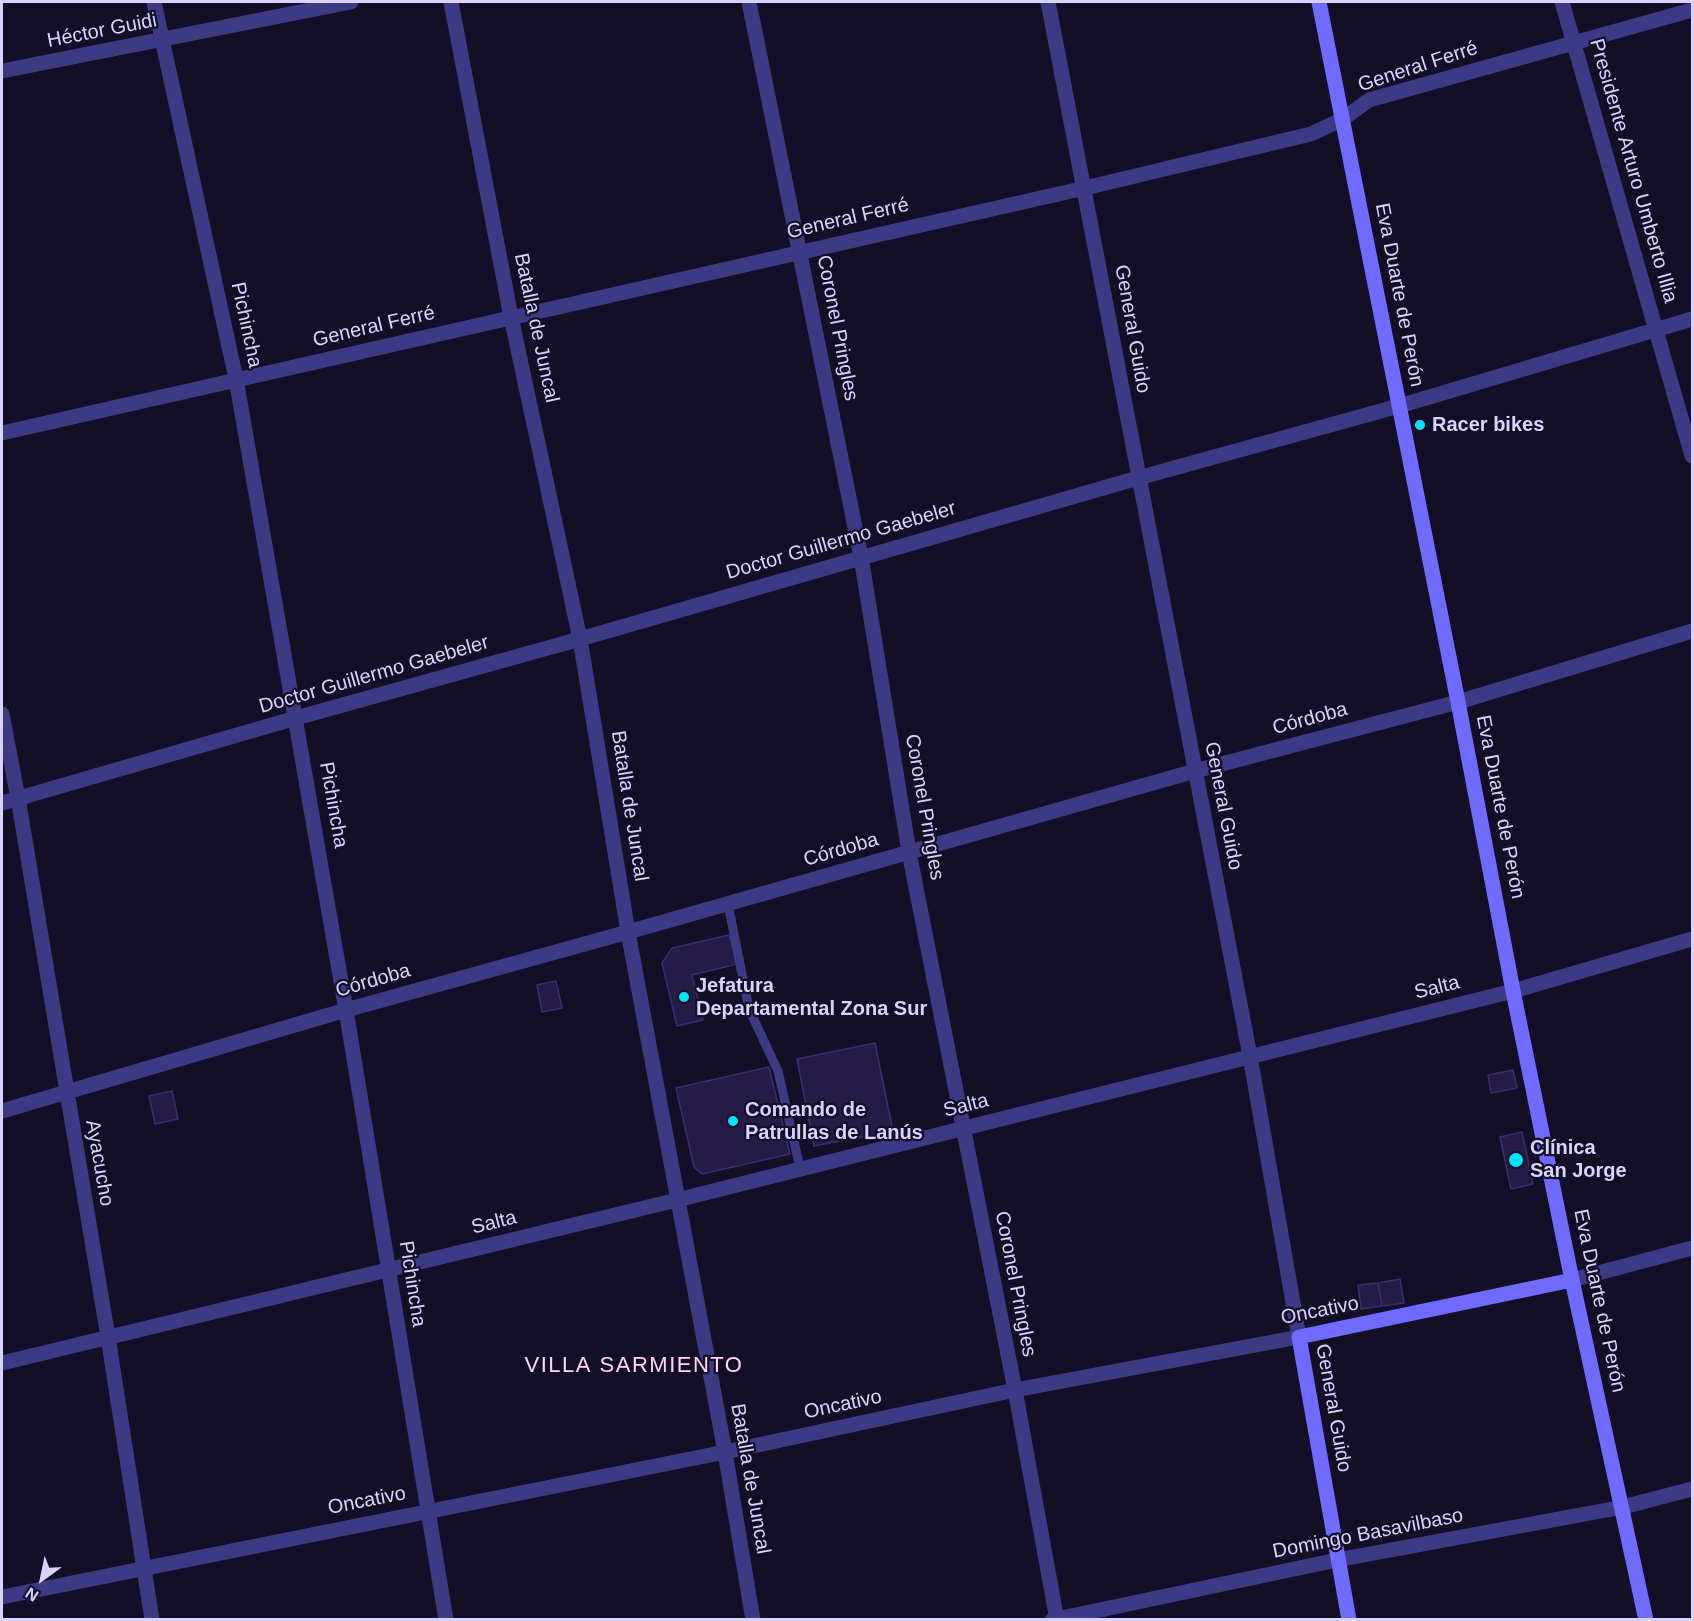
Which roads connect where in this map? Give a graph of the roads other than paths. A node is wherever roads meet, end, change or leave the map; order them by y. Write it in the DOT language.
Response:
graph roads {
  1 [pos="154,2"];
  2 [pos="351,2"];
  3 [pos="451,2"];
  4 [pos="749,2"];
  5 [pos="1048,2"];
  6 [pos="1319,2"];
  7 [pos="1562,2"];
  8 [pos="1692,10"];
  9 [pos="161,41"];
  10 [pos="1574,42"];
  11 [pos="2,71"];
  12 [pos="1343,119"];
  13 [pos="1085,188"];
  14 [pos="800,251"];
  15 [pos="511,317"];
  16 [pos="1692,319"];
  17 [pos="1656,329"];
  18 [pos="236,379"];
  19 [pos="1400,406"];
  20 [pos="2,433"];
  21 [pos="1692,456"];
  22 [pos="1138,478"];
  23 [pos="861,557"];
  24 [pos="1692,631"];
  25 [pos="580,639"];
  26 [pos="1458,702"];
  27 [pos="2,714"];
  28 [pos="296,718"];
  29 [pos="1195,771"];
  30 [pos="18,798"];
  31 [pos="2,803"];
  32 [pos="909,852"];
  33 [pos="728,904"];
  34 [pos="628,932"];
  35 [pos="1692,939"];
  36 [pos="1513,991"];
  37 [pos="346,1010"];
  38 [pos="1250,1056"];
  39 [pos="66,1093"];
  40 [pos="2,1111"];
  41 [pos="962,1129"];
  42 [pos="800,1168"];
  43 [pos="677,1200"];
  44 [pos="1692,1248"];
  45 [pos="388,1270"];
  46 [pos="1572,1281"];
  47 [pos="108,1337"];
  48 [pos="1299,1337"];
  49 [pos="2,1363"];
  50 [pos="1015,1390"];
  51 [pos="725,1452"];
  52 [pos="1692,1489"];
  53 [pos="1623,1506"];
  54 [pos="429,1510"];
  55 [pos="1337,1560"];
  56 [pos="145,1567"];
  57 [pos="2,1597"];
  58 [pos="1055,1619"];
  59 [pos="152,1620"];
  60 [pos="446,1620"];
  61 [pos="753,1620"];
  62 [pos="1349,1620"];
  63 [pos="1646,1620"];
  1 -- 9 [label="street, Pichincha"];
  2 -- 9 [label="street, Héctor Guidi"];
  3 -- 15 [label="street, Batalla de Juncal"];
  4 -- 14 [label="street, Coronel Pringles"];
  5 -- 13 [label="street, General Guido"];
  6 -- 12 [label="main road, Eva Duarte de Perón"];
  7 -- 10 [label="street, Presidente Arturo Umberto Illia"];
  8 -- 10 [label="street, General Ferré"];
  9 -- 11 [label="street, Héctor Guidi"];
  9 -- 18 [label="street, Pichincha"];
  10 -- 12 [label="street, General Ferré"];
  10 -- 17 [label="street, Presidente Arturo Umberto Illia"];
  12 -- 13 [label="street, General Ferré"];
  12 -- 19 [label="main road, Eva Duarte de Perón"];
  13 -- 14 [label="street, General Ferré"];
  13 -- 22 [label="street, General Guido"];
  14 -- 15 [label="street, General Ferré"];
  14 -- 23 [label="street, Coronel Pringles"];
  15 -- 18 [label="street, General Ferré"];
  15 -- 25 [label="street, Batalla de Juncal"];
  16 -- 17 [label="street, Doctor Guillermo Gaebeler"];
  17 -- 19 [label="street, Doctor Guillermo Gaebeler"];
  17 -- 21 [label="street, Presidente Arturo Umberto Illia"];
  18 -- 20 [label="street, General Ferré"];
  18 -- 28 [label="street, Pichincha"];
  19 -- 22 [label="street, Doctor Guillermo Gaebeler"];
  19 -- 26 [label="main road, Eva Duarte de Perón"];
  22 -- 23 [label="street, Doctor Guillermo Gaebeler"];
  22 -- 29 [label="street, General Guido"];
  23 -- 25 [label="street, Doctor Guillermo Gaebeler"];
  23 -- 32 [label="street, Coronel Pringles"];
  24 -- 26 [label="street, Córdoba"];
  25 -- 28 [label="street, Doctor Guillermo Gaebeler"];
  25 -- 34 [label="street, Batalla de Juncal"];
  26 -- 29 [label="street, Córdoba"];
  26 -- 36 [label="main road, Eva Duarte de Perón"];
  27 -- 30 [label="street, Ayacucho"];
  28 -- 30 [label="street, Doctor Guillermo Gaebeler"];
  28 -- 37 [label="street, Pichincha"];
  29 -- 32 [label="street, Córdoba"];
  29 -- 38 [label="street, General Guido"];
  30 -- 31 [label="street, Doctor Guillermo Gaebeler"];
  30 -- 39 [label="street, Ayacucho"];
  32 -- 33 [label="street, Córdoba"];
  32 -- 41 [label="street, Coronel Pringles"];
  33 -- 34 [label="street, Córdoba"];
  33 -- 42 [label="lane"];
  34 -- 37 [label="street, Córdoba"];
  34 -- 43 [label="street, Batalla de Juncal"];
  35 -- 36 [label="street, Salta"];
  36 -- 38 [label="street, Salta"];
  36 -- 46 [label="main road, Eva Duarte de Perón"];
  37 -- 39 [label="street, Córdoba"];
  37 -- 45 [label="street, Pichincha"];
  38 -- 41 [label="street, Salta"];
  38 -- 48 [label="street, General Guido"];
  39 -- 40 [label="street, Córdoba"];
  39 -- 47 [label="street, Ayacucho"];
  41 -- 42 [label="street, Salta"];
  41 -- 50 [label="street, Coronel Pringles"];
  42 -- 43 [label="street, Salta"];
  43 -- 45 [label="street, Salta"];
  43 -- 51 [label="street, Batalla de Juncal"];
  44 -- 46 [label="street, Oncativo"];
  45 -- 47 [label="street, Salta"];
  45 -- 54 [label="street, Pichincha"];
  46 -- 48 [label="main road, Oncativo"];
  46 -- 53 [label="main road, Eva Duarte de Perón"];
  47 -- 49 [label="street, Salta"];
  47 -- 56 [label="street, Ayacucho"];
  48 -- 50 [label="street, Oncativo"];
  48 -- 55 [label="main road, General Guido"];
  50 -- 51 [label="street, Oncativo"];
  50 -- 58 [label="street, Coronel Pringles"];
  51 -- 54 [label="street, Oncativo"];
  51 -- 61 [label="street, Batalla de Juncal"];
  52 -- 53 [label="street, Domingo Basavilbaso"];
  53 -- 55 [label="street, Domingo Basavilbaso"];
  53 -- 63 [label="main road, Eva Duarte de Perón"];
  54 -- 56 [label="street, Oncativo"];
  54 -- 60 [label="street, Pichincha"];
  55 -- 58 [label="street, Domingo Basavilbaso"];
  55 -- 62 [label="main road, General Guido"];
  56 -- 57 [label="street, Oncativo"];
  56 -- 59 [label="street, Ayacucho"];
}
